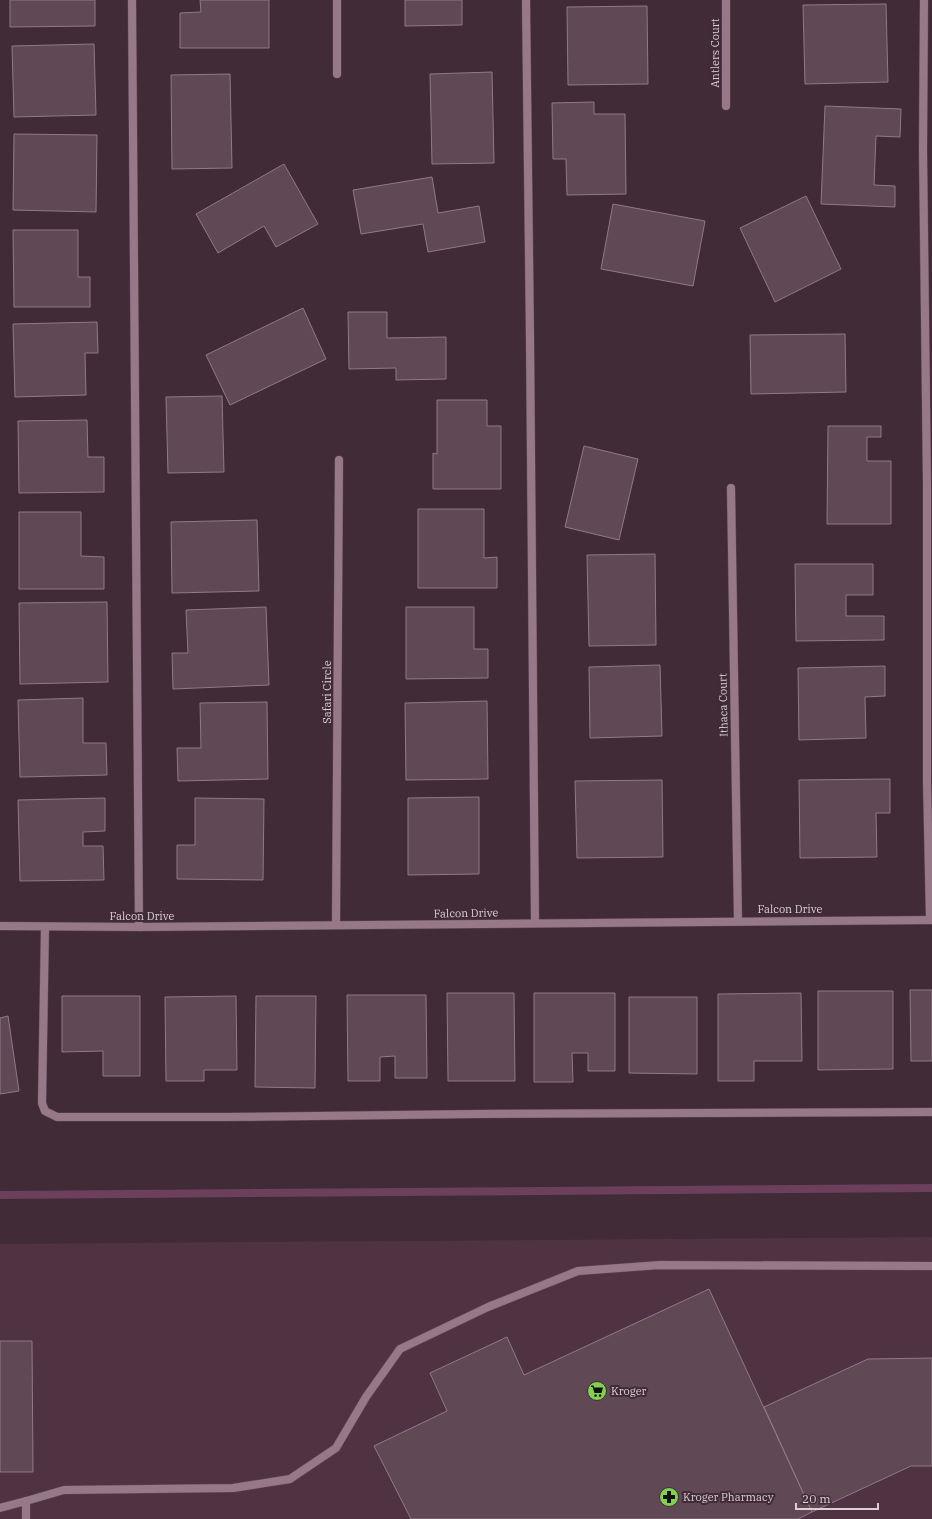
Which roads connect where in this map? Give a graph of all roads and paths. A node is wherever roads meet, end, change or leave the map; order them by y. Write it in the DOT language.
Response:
graph roads {
  1 [pos="132,0"];
  2 [pos="337,0"];
  3 [pos="526,0"];
  4 [pos="726,0"];
  5 [pos="924,0"];
  6 [pos="338,74"];
  7 [pos="726,106"];
  8 [pos="339,460"];
  9 [pos="731,488"];
  10 [pos="931,920"];
  11 [pos="738,921"];
  12 [pos="535,923"];
  13 [pos="336,925"];
  14 [pos="0,926"];
  15 [pos="45,927"];
  16 [pos="139,927"];
  17 [pos="932,1112"];
  18 [pos="932,1266"];
  19 [pos="26,1502"];
  20 [pos="0,1508"];
  21 [pos="26,1519"];
  1 -- 16 [label="street"];
  2 -- 6 [label="street"];
  3 -- 12 [label="street"];
  4 -- 7 [label="street, Antlers Court"];
  5 -- 10 [label="street"];
  8 -- 13 [label="street, Safari Circle"];
  9 -- 11 [label="street, Ithaca Court"];
  10 -- 11 [label="street, Falcon Drive"];
  11 -- 12 [label="street, Falcon Drive"];
  12 -- 13 [label="street, Falcon Drive"];
  13 -- 16 [label="street, Falcon Drive"];
  14 -- 15 [label="street, Falcon Drive"];
  15 -- 16 [label="street, Falcon Drive"];
  15 -- 17 [label="street"];
  18 -- 19 [label="street"];
  19 -- 20 [label="street"];
  19 -- 21 [label="street"];
}
